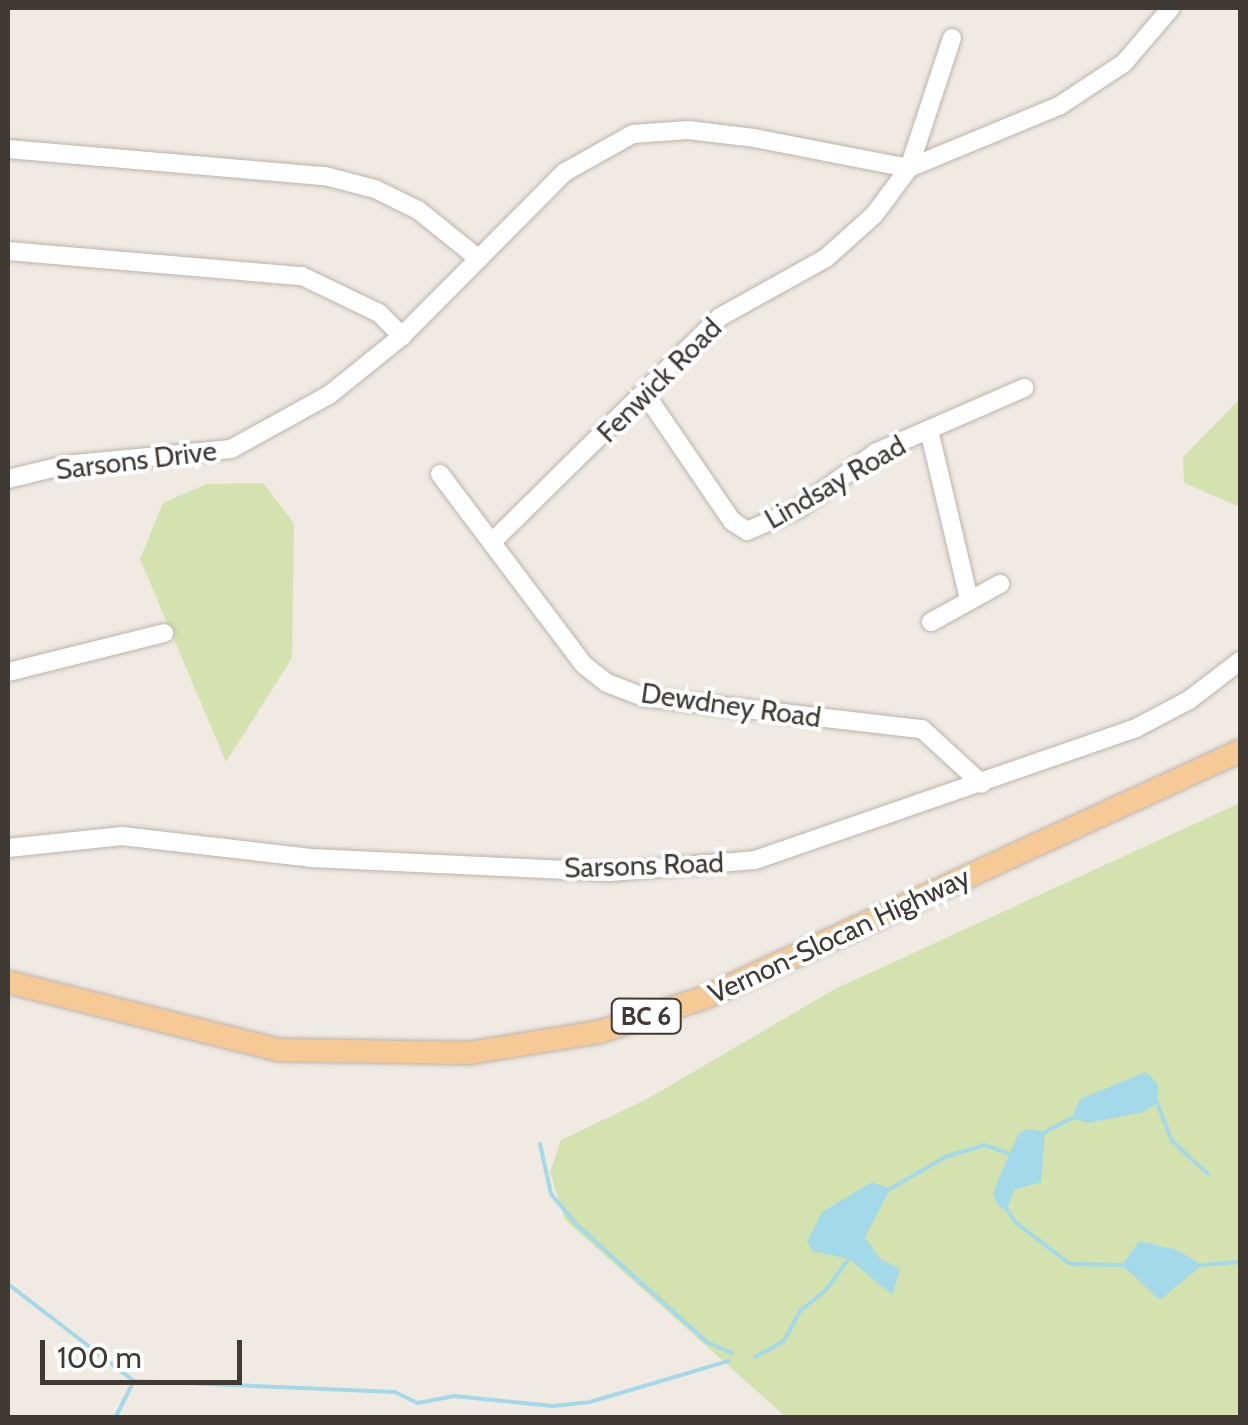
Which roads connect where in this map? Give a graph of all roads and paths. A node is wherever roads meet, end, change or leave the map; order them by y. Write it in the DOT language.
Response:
graph roads {
  1 [pos="1171,8"];
  2 [pos="952,38"];
  3 [pos="8,150"];
  4 [pos="909,168"];
  5 [pos="8,252"];
  6 [pos="478,259"];
  7 [pos="402,336"];
  8 [pos="1024,388"];
  9 [pos="646,395"];
  10 [pos="928,430"];
  11 [pos="440,474"];
  12 [pos="8,479"];
  13 [pos="494,540"];
  14 [pos="1000,584"];
  15 [pos="969,599"];
  16 [pos="931,622"];
  17 [pos="164,633"];
  18 [pos="1240,661"];
  19 [pos="8,672"];
  20 [pos="1240,751"];
  21 [pos="982,784"];
  22 [pos="8,848"];
  23 [pos="8,982"];
  1 -- 4 [label="street"];
  2 -- 4 [label="street, Fenwick Road"];
  3 -- 6 [label="street"];
  4 -- 6 [label="street, Sarsons Drive"];
  4 -- 9 [label="street, Fenwick Road"];
  5 -- 7 [label="street"];
  6 -- 7 [label="street, Sarsons Drive"];
  7 -- 12 [label="street, Sarsons Drive"];
  8 -- 10 [label="street, Lindsay Road"];
  9 -- 10 [label="street, Lindsay Road"];
  9 -- 13 [label="street, Fenwick Road"];
  10 -- 15 [label="street"];
  11 -- 13 [label="street, Dewdney Road"];
  13 -- 21 [label="street, Dewdney Road"];
  14 -- 15 [label="street"];
  15 -- 16 [label="street"];
  17 -- 19 [label="street"];
  18 -- 21 [label="street, Sarsons Road"];
  20 -- 23 [label="main road, Vernon-Slocan Highway / BC 6"];
  21 -- 22 [label="street, Sarsons Road"];
}
